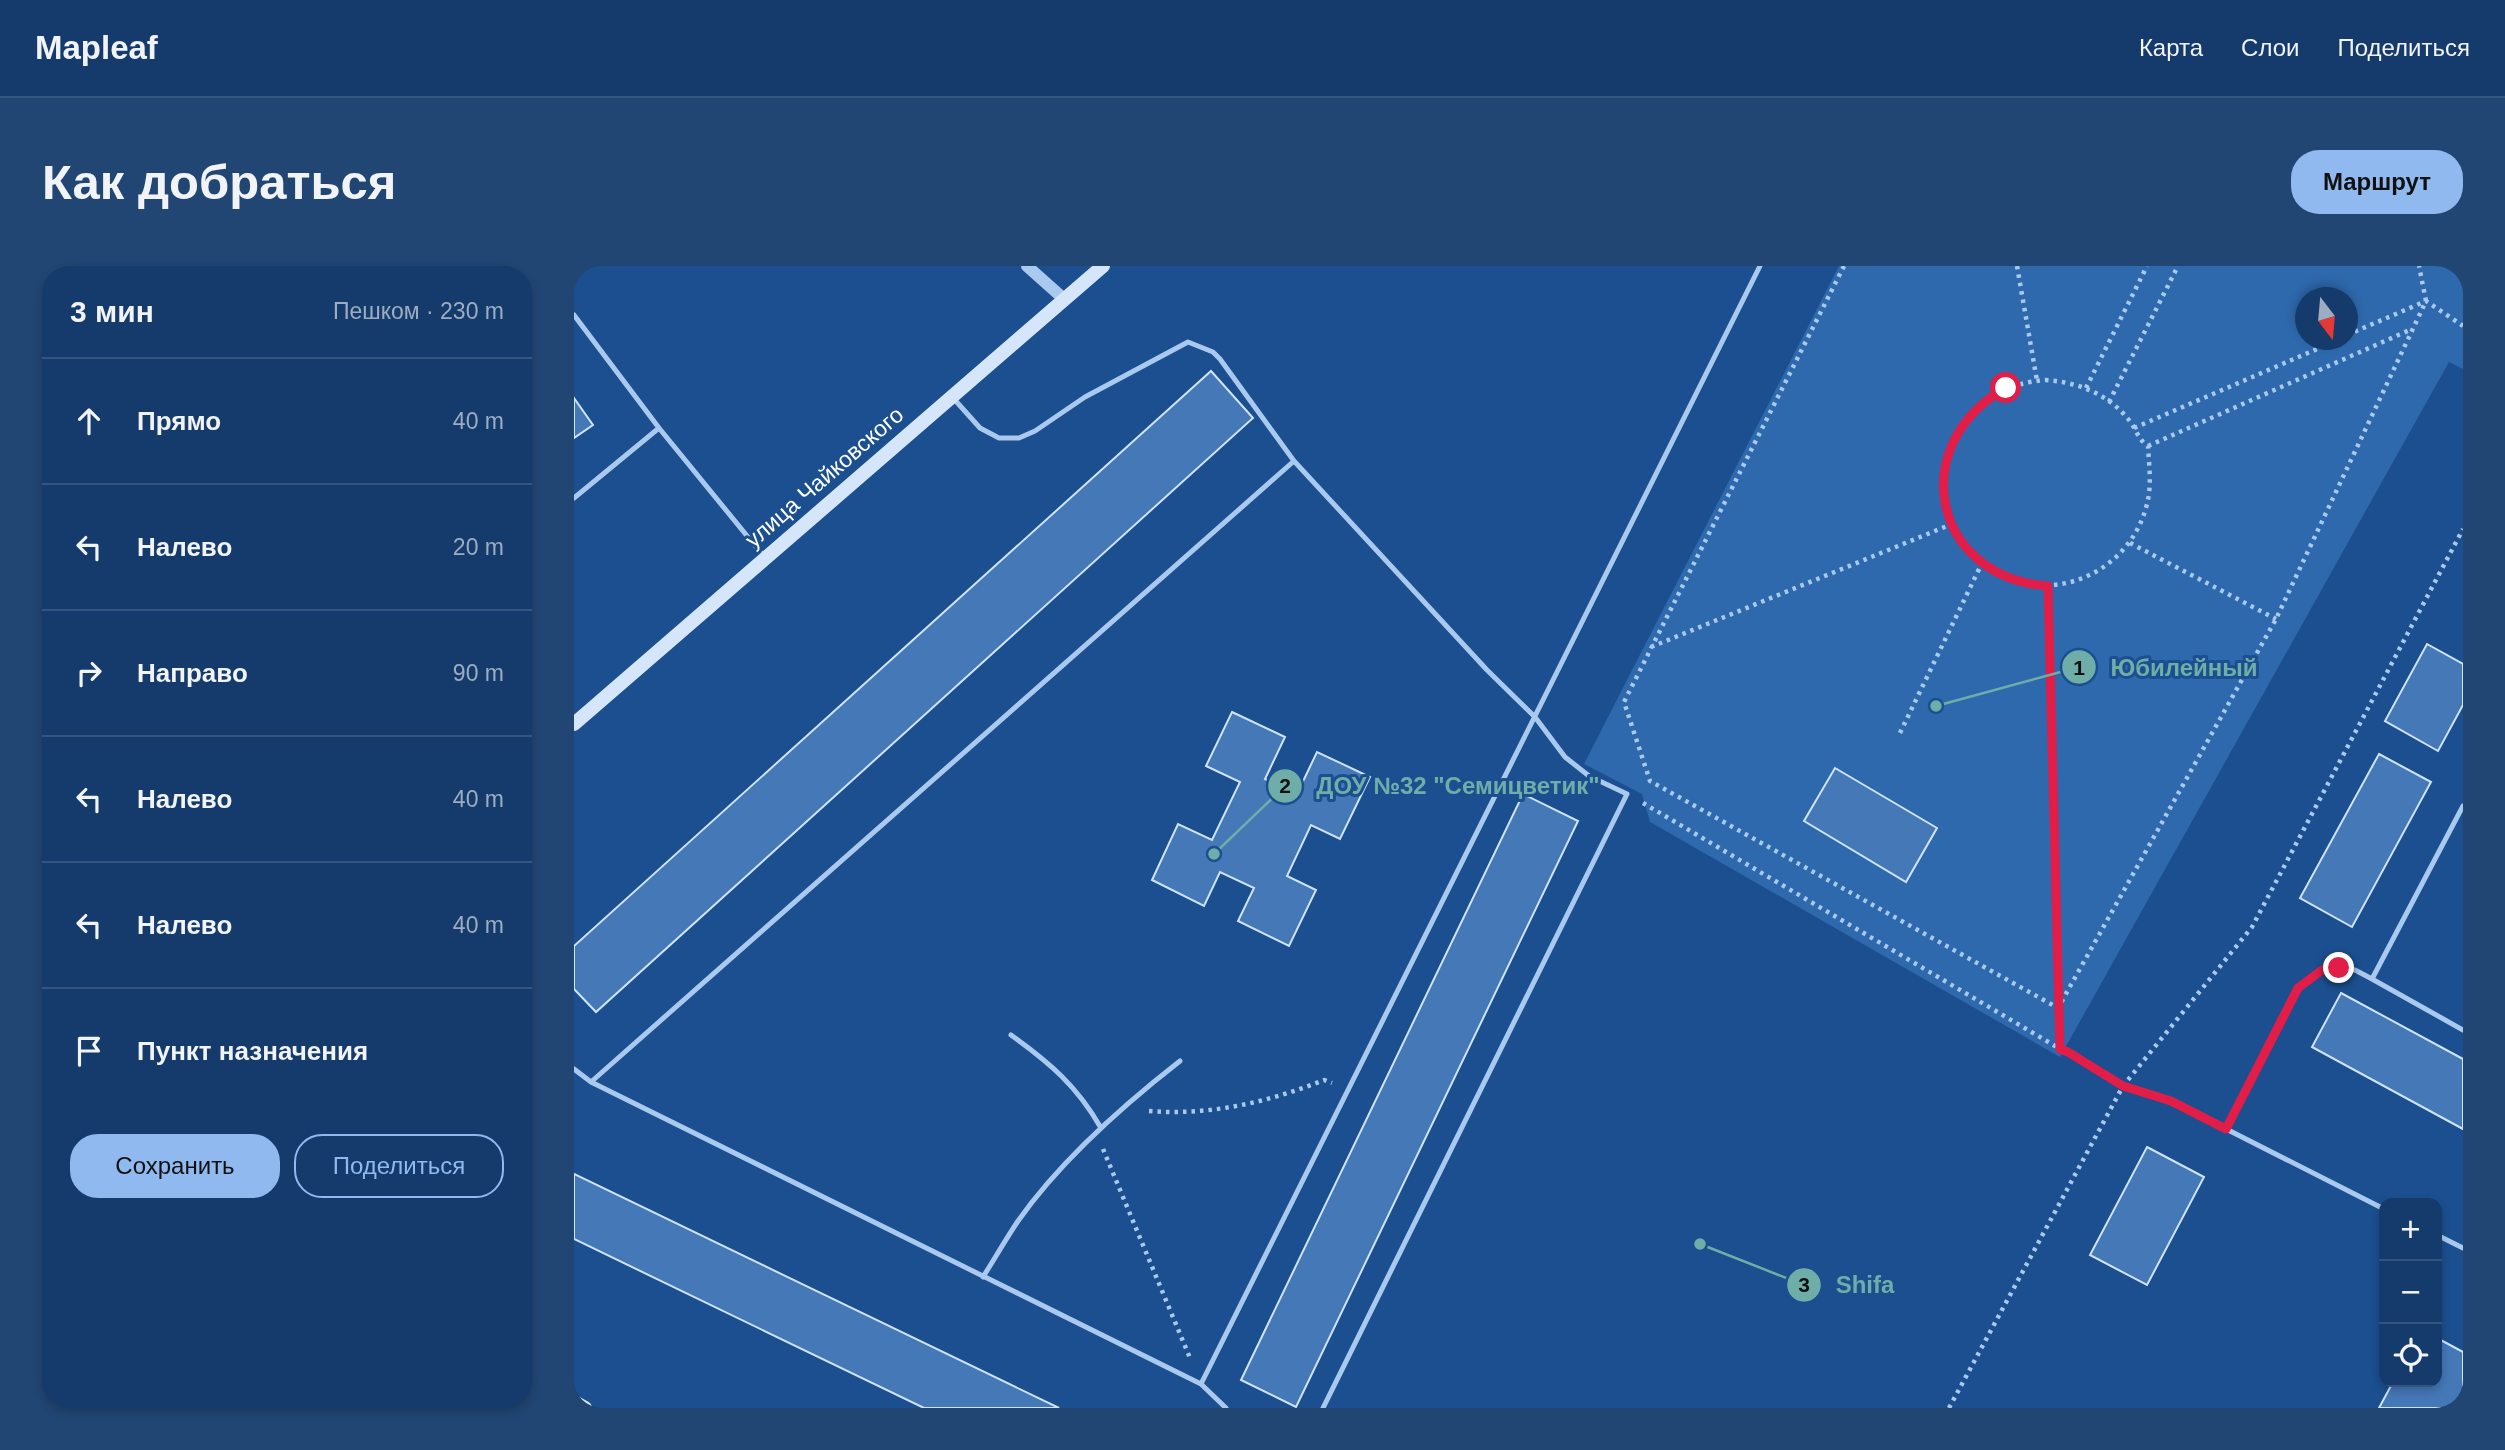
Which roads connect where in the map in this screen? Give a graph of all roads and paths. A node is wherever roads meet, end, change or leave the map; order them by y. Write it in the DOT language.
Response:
graph roads {
  1 [pos="1027,266"];
  2 [pos="1103,266"];
  3 [pos="1760,266"];
  4 [pos="1844,266"];
  5 [pos="2017,266"];
  6 [pos="2147,266"];
  7 [pos="2178,266"];
  8 [pos="2418,266"];
  9 [pos="1064,299"];
  10 [pos="2427,301"];
  11 [pos="574,315"];
  12 [pos="2463,326"];
  13 [pos="2413,329"];
  14 [pos="2358,330"];
  15 [pos="2315,350"];
  16 [pos="2037,381"];
  17 [pos="2086,388"];
  18 [pos="952,396"];
  19 [pos="2109,402"];
  20 [pos="659,428"];
  21 [pos="2134,428"];
  22 [pos="2148,446"];
  23 [pos="1294,461"];
  24 [pos="574,498"];
  25 [pos="1952,524"];
  26 [pos="2463,529"];
  27 [pos="2130,543"];
  28 [pos="765,558"];
  29 [pos="1982,563"];
  30 [pos="2048,586"];
  31 [pos="2276,619"];
  32 [pos="1651,647"];
  33 [pos="1535,717"];
  34 [pos="574,724"];
  35 [pos="1900,733"];
  36 [pos="1627,794"];
  37 [pos="2463,806"];
  38 [pos="2372,978"];
  39 [pos="2058,1008"];
  40 [pos="2463,1030"];
  41 [pos="1012,1035"];
  42 [pos="2060,1049"];
  43 [pos="1180,1061"];
  44 [pos="574,1069"];
  45 [pos="591,1083"];
  46 [pos="2123,1086"];
  47 [pos="1349,1088"];
  48 [pos="2171,1101"];
  49 [pos="1124,1109"];
  50 [pos="2226,1129"];
  51 [pos="1099,1130"];
  52 [pos="2379,1206"];
  53 [pos="2442,1238"];
  54 [pos="2463,1248"];
  55 [pos="983,1277"];
  56 [pos="1201,1384"];
  57 [pos="574,1402"];
  58 [pos="585,1408"];
  59 [pos="1226,1408"];
  60 [pos="1323,1408"];
  61 [pos="1949,1408"];
  1 -- 9 [label="street"];
  2 -- 9 [label="main road, улица Чайковского"];
  3 -- 33 [label="lane"];
  4 -- 32 [label="path"];
  5 -- 16 [label="path"];
  6 -- 17 [label="path"];
  7 -- 19 [label="path"];
  8 -- 10 [label="path"];
  9 -- 18 [label="main road, улица Чайковского"];
  10 -- 12 [label="path"];
  10 -- 13 [label="path"];
  10 -- 14 [label="path"];
  11 -- 20 [label="lane"];
  13 -- 22 [label="path"];
  13 -- 31 [label="path"];
  15 -- 21 [label="path"];
  16 -- 17 [label="path"];
  16 -- 25 [label="path"];
  17 -- 19 [label="path"];
  18 -- 23 [label="lane"];
  18 -- 28 [label="main road, улица Чайковского"];
  19 -- 21 [label="path"];
  20 -- 24 [label="lane"];
  20 -- 28 [label="lane"];
  21 -- 22 [label="path"];
  22 -- 27 [label="path"];
  23 -- 33 [label="lane"];
  23 -- 45 [label="lane"];
  25 -- 29 [label="path"];
  25 -- 32 [label="path"];
  26 -- 46 [label="path"];
  27 -- 30 [label="path"];
  27 -- 31 [label="path"];
  28 -- 34 [label="main road, улица Чайковского"];
  29 -- 30 [label="path"];
  29 -- 35 [label="path"];
  30 -- 39 [label="path"];
  31 -- 39 [label="path"];
  32 -- 39 [label="path"];
  33 -- 36 [label="lane"];
  33 -- 47 [label="lane"];
  36 -- 42 [label="path"];
  36 -- 60 [label="lane"];
  37 -- 38 [label="lane"];
  38 -- 40 [label="lane"];
  38 -- 50 [label="lane"];
  39 -- 42 [label="path"];
  41 -- 51 [label="lane"];
  42 -- 46 [label="path"];
  43 -- 49 [label="lane"];
  44 -- 45 [label="lane"];
  45 -- 55 [label="lane"];
  46 -- 48 [label="path"];
  46 -- 61 [label="path"];
  47 -- 49 [label="path"];
  47 -- 56 [label="lane"];
  48 -- 50 [label="lane"];
  49 -- 51 [label="lane"];
  50 -- 52 [label="lane"];
  51 -- 55 [label="lane"];
  51 -- 56 [label="path"];
  53 -- 54 [label="lane"];
  55 -- 56 [label="lane"];
  56 -- 59 [label="lane"];
  57 -- 58 [label="main road"];
}
